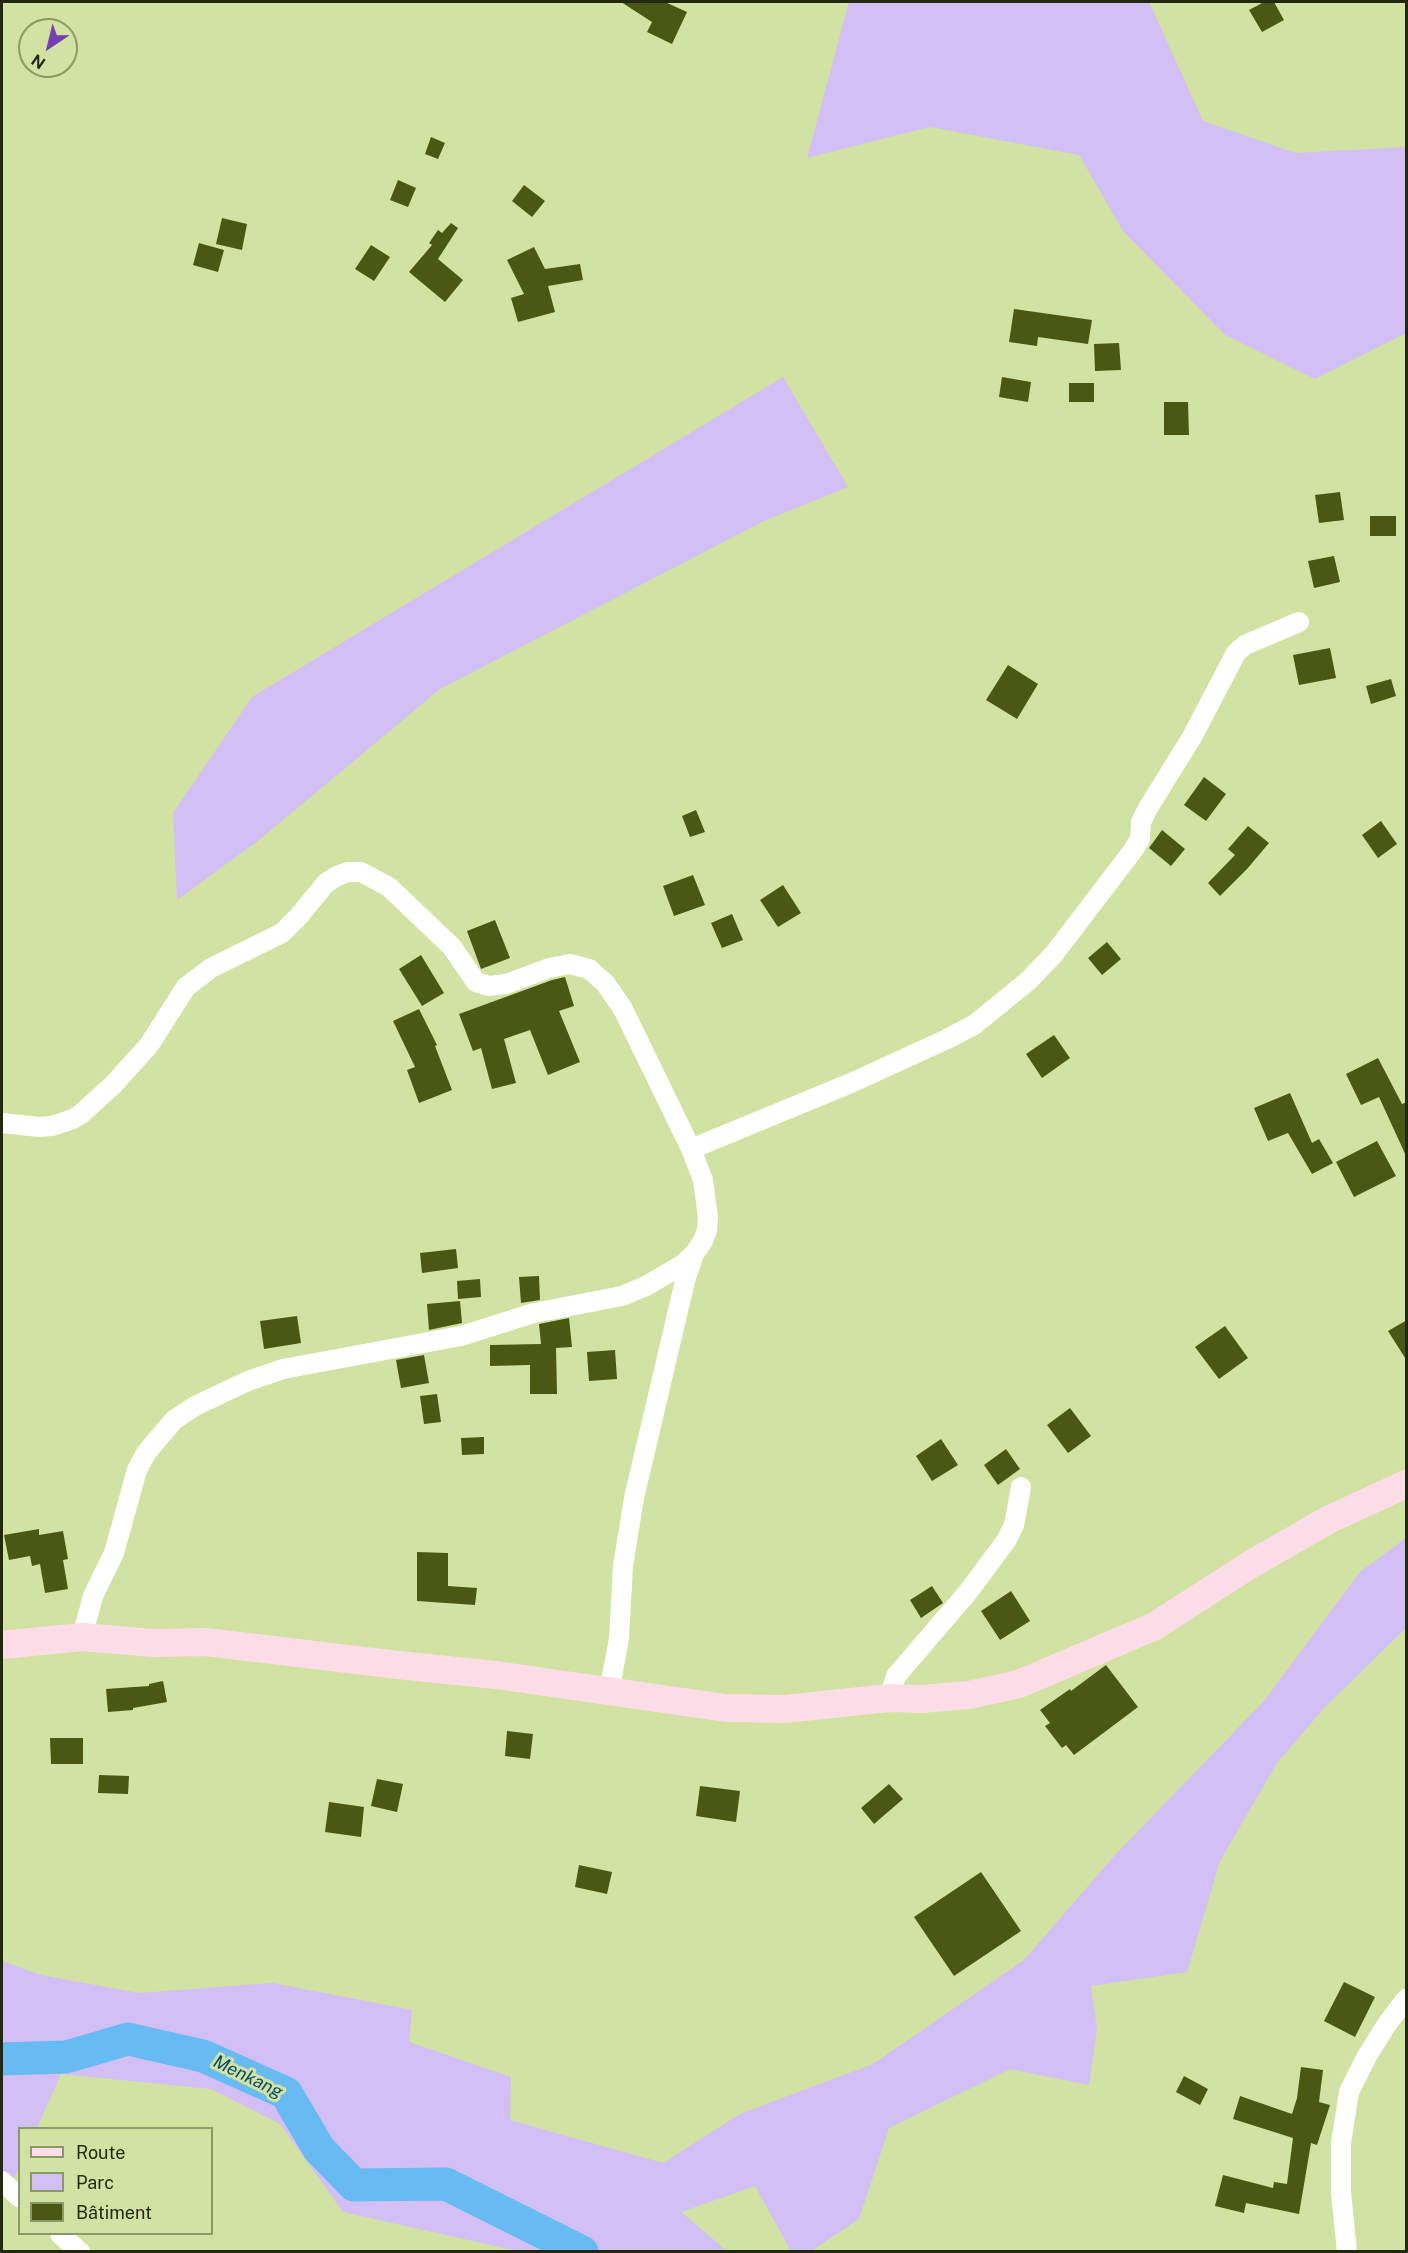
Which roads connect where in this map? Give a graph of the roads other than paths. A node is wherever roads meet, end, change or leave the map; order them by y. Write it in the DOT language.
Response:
graph roads {
  1 [pos="1299,622"];
  2 [pos="2,1123"];
  3 [pos="691,1149"];
  4 [pos="694,1254"];
  5 [pos="1407,1484"];
  6 [pos="1021,1487"];
  7 [pos="81,1637"];
  8 [pos="2,1645"];
  9 [pos="609,1692"];
  10 [pos="889,1698"];
  11 [pos="1407,1998"];
  12 [pos="2,2181"];
  13 [pos="18,2196"];
  14 [pos="61,2235"];
  15 [pos="80,2252"];
  16 [pos="1347,2252"];
  1 -- 3 [label="street"];
  2 -- 3 [label="street"];
  3 -- 4 [label="street"];
  4 -- 7 [label="street"];
  4 -- 9 [label="street"];
  5 -- 10 [label="street"];
  6 -- 10 [label="street"];
  7 -- 8 [label="street"];
  7 -- 9 [label="street"];
  9 -- 10 [label="street"];
  11 -- 16 [label="street"];
  12 -- 13 [label="street"];
  14 -- 15 [label="street"];
}
